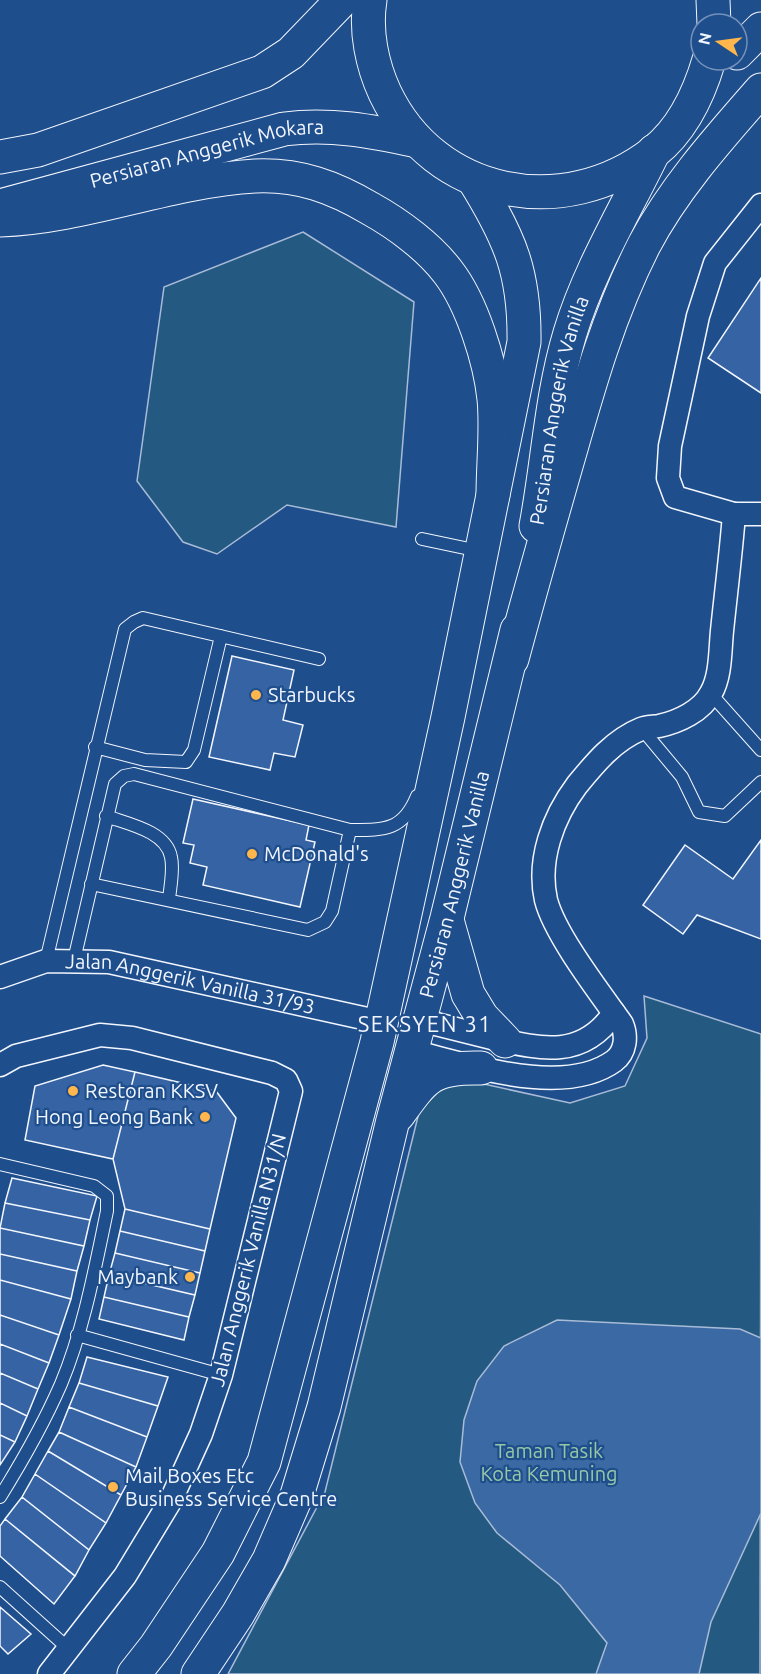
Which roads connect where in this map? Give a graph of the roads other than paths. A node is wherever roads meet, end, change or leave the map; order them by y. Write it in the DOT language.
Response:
graph roads {
  1 [pos="342,0"];
  2 [pos="370,0"];
  3 [pos="761,29"];
  4 [pos="749,41"];
  5 [pos="705,73"];
  6 [pos="761,90"];
  7 [pos="417,141"];
  8 [pos="654,151"];
  9 [pos="0,157"];
  10 [pos="474,180"];
  11 [pos="761,205"];
  12 [pos="0,206"];
  13 [pos="0,220"];
  14 [pos="493,495"];
  15 [pos="761,514"];
  16 [pos="734,521"];
  17 [pos="422,539"];
  18 [pos="482,552"];
  19 [pos="220,636"];
  20 [pos="319,659"];
  21 [pos="512,659"];
  22 [pos="711,694"];
  23 [pos="448,717"];
  24 [pos="642,729"];
  25 [pos="96,747"];
  26 [pos="761,750"];
  27 [pos="761,782"];
  28 [pos="106,816"];
  29 [pos="350,830"];
  30 [pos="91,884"];
  31 [pos="169,900"];
  32 [pos="447,918"];
  33 [pos="74,960"];
  34 [pos="46,962"];
  35 [pos="0,977"];
  36 [pos="422,1011"];
  37 [pos="614,1013"];
  38 [pos="381,1022"];
  39 [pos="505,1041"];
  40 [pos="411,1051"];
  41 [pos="5,1059"];
  42 [pos="481,1068"];
  43 [pos="392,1124"];
  44 [pos="0,1164"];
  45 [pos="77,1335"];
  46 [pos="221,1375"];
  47 [pos="0,1497"];
  48 [pos="0,1587"];
  49 [pos="70,1650"];
  50 [pos="49,1674"];
  51 [pos="134,1674"];
  52 [pos="198,1674"];
  1 -- 9 [label="main road"];
  2 -- 7 [label="main road"];
  3 -- 4 [label="main road"];
  5 -- 8 [label="main road"];
  6 -- 21 [label="main road"];
  7 -- 10 [label="main road"];
  7 -- 12 [label="main road, Persiaran Anggerik Mokara"];
  8 -- 10 [label="main road"];
  8 -- 21 [label="main road, Persiaran Anggerik Vanilla"];
  10 -- 14 [label="main road, Persiaran Anggerik Vanilla"];
  11 -- 16 [label="street"];
  13 -- 14 [label="main road"];
  14 -- 18 [label="main road, Persiaran Anggerik Vanilla"];
  15 -- 16 [label="street"];
  16 -- 22 [label="street"];
  17 -- 18 [label="lane"];
  18 -- 23 [label="main road, Persiaran Anggerik Vanilla"];
  19 -- 20 [label="lane"];
  19 -- 25 [label="lane"];
  19 -- 25 [label="lane"];
  21 -- 32 [label="main road, Persiaran Anggerik Vanilla"];
  22 -- 24 [label="street"];
  22 -- 26 [label="lane"];
  23 -- 29 [label="lane"];
  23 -- 38 [label="main road, Persiaran Anggerik Vanilla"];
  24 -- 27 [label="lane"];
  24 -- 37 [label="street"];
  25 -- 34 [label="lane"];
  28 -- 29 [label="lane"];
  28 -- 30 [label="lane"];
  28 -- 31 [label="lane"];
  29 -- 31 [label="lane"];
  30 -- 31 [label="lane"];
  30 -- 33 [label="lane"];
  32 -- 36 [label="main road, Persiaran Anggerik Vanilla"];
  32 -- 39 [label="main road"];
  33 -- 34 [label="street, Jalan Anggerik Vanilla 31/93"];
  33 -- 38 [label="street, Jalan Anggerik Vanilla 31/93"];
  34 -- 35 [label="street, Jalan Anggerik Vanilla 31/93"];
  36 -- 38 [label="main road"];
  36 -- 39 [label="street"];
  36 -- 40 [label="main road, Persiaran Anggerik Vanilla"];
  37 -- 39 [label="street"];
  37 -- 42 [label="street"];
  38 -- 51 [label="main road, Persiaran Anggerik Vanilla"];
  40 -- 42 [label="street"];
  40 -- 43 [label="main road, Persiaran Anggerik Vanilla"];
  41 -- 46 [label="street, Jalan Anggerik Vanilla N31/N"];
  42 -- 43 [label="main road"];
  43 -- 52 [label="main road, Persiaran Anggerik Vanilla"];
  44 -- 45 [label="lane"];
  45 -- 46 [label="lane"];
  45 -- 47 [label="lane"];
  46 -- 49 [label="street, Jalan Anggerik Vanilla N31/N"];
  48 -- 49 [label="lane"];
  49 -- 50 [label="street, Jalan Anggerik Vanilla N31/N"];
}
